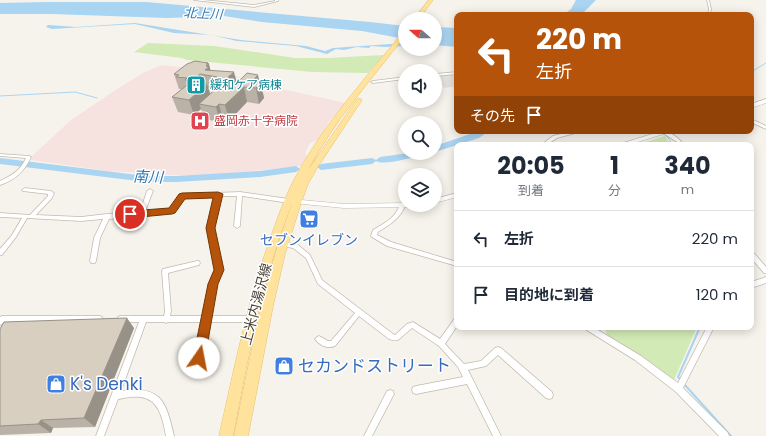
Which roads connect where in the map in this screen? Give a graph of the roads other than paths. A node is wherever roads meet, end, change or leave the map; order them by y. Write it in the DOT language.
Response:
graph roads {
  1 [pos="195,0"];
  2 [pos="234,0"];
  3 [pos="276,0"];
  4 [pos="431,0"];
  5 [pos="435,0"];
  6 [pos="708,0"];
  7 [pos="228,3"];
  8 [pos="422,12"];
  9 [pos="426,12"];
  10 [pos="710,12"];
  11 [pos="398,43"];
  12 [pos="398,49"];
  13 [pos="454,73"];
  14 [pos="442,74"];
  15 [pos="398,78"];
  16 [pos="373,79"];
  17 [pos="766,101"];
  18 [pos="754,105"];
  19 [pos="754,122"];
  20 [pos="766,128"];
  21 [pos="566,134"];
  22 [pos="657,134"];
  23 [pos="671,134"];
  24 [pos="548,142"];
  25 [pos="632,142"];
  26 [pos="680,142"];
  27 [pos="0,155"];
  28 [pos="0,183"];
  29 [pos="25,190"];
  30 [pos="150,191"];
  31 [pos="218,194"];
  32 [pos="240,194"];
  33 [pos="454,196"];
  34 [pos="442,199"];
  35 [pos="293,201"];
  36 [pos="398,206"];
  37 [pos="400,212"];
  38 [pos="142,213"];
  39 [pos="1,216"];
  40 [pos="29,216"];
  41 [pos="107,216"];
  42 [pos="237,226"];
  43 [pos="283,244"];
  44 [pos="0,253"];
  45 [pos="754,257"];
  46 [pos="93,261"];
  47 [pos="197,263"];
  48 [pos="454,263"];
  49 [pos="766,271"];
  50 [pos="766,280"];
  51 [pos="754,284"];
  52 [pos="359,312"];
  53 [pos="105,319"];
  54 [pos="113,319"];
  55 [pos="144,319"];
  56 [pos="250,319"];
  57 [pos="264,319"];
  58 [pos="1,320"];
  59 [pos="166,320"];
  60 [pos="207,320"];
  61 [pos="454,324"];
  62 [pos="592,330"];
  63 [pos="709,330"];
  64 [pos="319,339"];
  65 [pos="441,344"];
  66 [pos="462,368"];
  67 [pos="196,370"];
  68 [pos="468,380"];
  69 [pos="680,387"];
  70 [pos="416,390"];
  71 [pos="390,394"];
  72 [pos="116,395"];
  73 [pos="549,395"];
  74 [pos="100,436"];
  75 [pos="170,436"];
  76 [pos="226,436"];
  77 [pos="241,436"];
  78 [pos="368,436"];
  79 [pos="497,436"];
  80 [pos="725,436"];
  1 -- 7 [label="street"];
  2 -- 7 [label="street"];
  3 -- 7 [label="street"];
  4 -- 8 [label="main road"];
  5 -- 9 [label="main road"];
  6 -- 10 [label="street"];
  11 -- 16 [label="main road"];
  12 -- 16 [label="main road"];
  13 -- 14 [label="street"];
  15 -- 16 [label="street"];
  16 -- 35 [label="main road, 上米内湯沢線"];
  17 -- 18 [label="street"];
  19 -- 20 [label="street"];
  21 -- 24 [label="street"];
  22 -- 25 [label="street"];
  23 -- 26 [label="street"];
  27 -- 28 [label="street"];
  29 -- 40 [label="street"];
  30 -- 38 [label="street"];
  31 -- 32 [label="street"];
  31 -- 38 [label="street"];
  31 -- 60 [label="street"];
  32 -- 35 [label="street"];
  32 -- 42 [label="street"];
  33 -- 34 [label="street"];
  35 -- 36 [label="street"];
  35 -- 43 [label="main road, 上米内湯沢線"];
  35 -- 56 [label="main road, 上米内湯沢線"];
  37 -- 48 [label="street"];
  38 -- 41 [label="street"];
  39 -- 40 [label="street"];
  40 -- 41 [label="street"];
  40 -- 44 [label="street"];
  41 -- 46 [label="street"];
  43 -- 52 [label="street"];
  43 -- 57 [label="main road, 上米内湯沢線"];
  45 -- 49 [label="street"];
  47 -- 59 [label="street"];
  50 -- 51 [label="street"];
  52 -- 64 [label="street"];
  52 -- 65 [label="street"];
  53 -- 58 [label="street"];
  54 -- 55 [label="street"];
  55 -- 59 [label="street"];
  55 -- 72 [label="street"];
  56 -- 57 [label="street"];
  56 -- 60 [label="street"];
  56 -- 76 [label="main road, 上米内湯沢線"];
  57 -- 77 [label="main road, 上米内湯沢線"];
  59 -- 60 [label="street"];
  60 -- 67 [label="street"];
  61 -- 65 [label="street"];
  62 -- 69 [label="street"];
  63 -- 69 [label="street"];
  65 -- 66 [label="street"];
  66 -- 68 [label="street"];
  66 -- 73 [label="street"];
  68 -- 70 [label="street"];
  68 -- 79 [label="street"];
  69 -- 80 [label="street"];
  71 -- 78 [label="street"];
  72 -- 74 [label="street"];
  72 -- 75 [label="street"];
}
